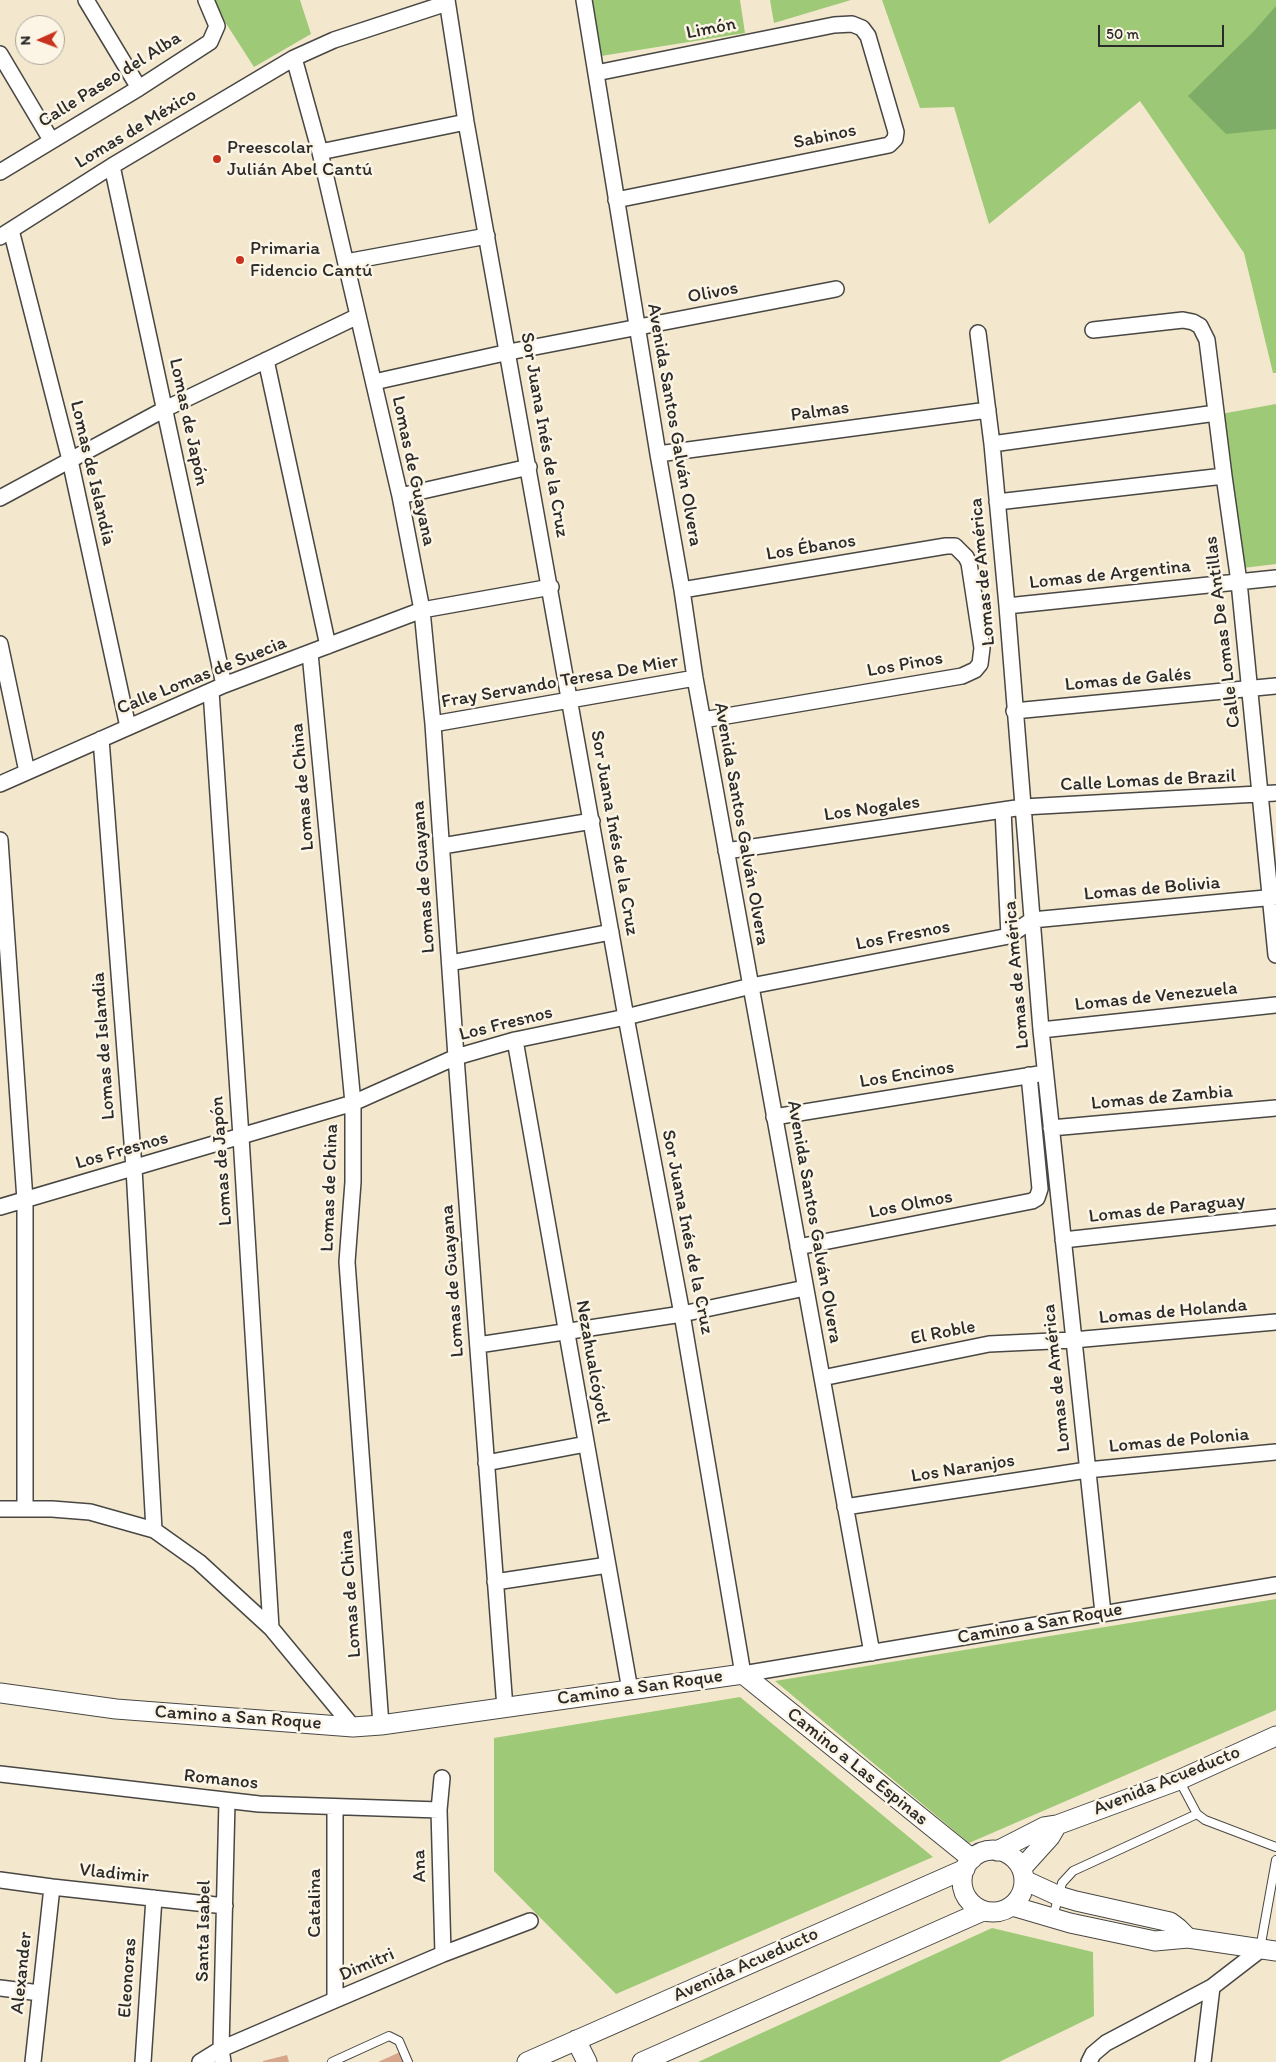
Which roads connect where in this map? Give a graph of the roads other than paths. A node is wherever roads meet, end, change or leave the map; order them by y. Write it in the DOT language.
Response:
graph roads {
  1 [pos="86,0"];
  2 [pos="584,0"];
  3 [pos="447,2"];
  4 [pos="208,4"];
  5 [pos="834,25"];
  6 [pos="0,54"];
  7 [pos="294,58"];
  8 [pos="596,73"];
  9 [pos="139,88"];
  10 [pos="466,122"];
  11 [pos="50,140"];
  12 [pos="320,152"];
  13 [pos="112,166"];
  14 [pos="0,172"];
  15 [pos="616,200"];
  16 [pos="6,233"];
  17 [pos="487,236"];
  18 [pos="346,262"];
  19 [pos="836,289"];
  20 [pos="358,316"];
  21 [pos="637,328"];
  22 [pos="1093,330"];
  23 [pos="978,333"];
  24 [pos="509,352"];
  25 [pos="266,360"];
  26 [pos="374,382"];
  27 [pos="165,409"];
  28 [pos="988,410"];
  29 [pos="1216,413"];
  30 [pos="992,444"];
  31 [pos="658,454"];
  32 [pos="70,460"];
  33 [pos="529,467"];
  34 [pos="1224,476"];
  35 [pos="400,496"];
  36 [pos="0,498"];
  37 [pos="997,502"];
  38 [pos="946,546"];
  39 [pos="1276,578"];
  40 [pos="1239,582"];
  41 [pos="550,587"];
  42 [pos="682,590"];
  43 [pos="1007,606"];
  44 [pos="422,610"];
  45 [pos="0,644"];
  46 [pos="328,646"];
  47 [pos="310,653"];
  48 [pos="695,678"];
  49 [pos="1276,686"];
  50 [pos="217,688"];
  51 [pos="1250,688"];
  52 [pos="570,700"];
  53 [pos="1014,711"];
  54 [pos="703,720"];
  55 [pos="433,724"];
  56 [pos="128,727"];
  57 [pos="101,739"];
  58 [pos="27,772"];
  59 [pos="0,784"];
  60 [pos="1269,794"];
  61 [pos="1023,807"];
  62 [pos="1003,810"];
  63 [pos="592,821"];
  64 [pos="0,840"];
  65 [pos="442,846"];
  66 [pos="726,851"];
  67 [pos="1273,898"];
  68 [pos="1032,920"];
  69 [pos="611,932"];
  70 [pos="1009,936"];
  71 [pos="1276,954"];
  72 [pos="450,963"];
  73 [pos="751,986"];
  74 [pos="1276,1004"];
  75 [pos="626,1016"];
  76 [pos="1040,1030"];
  77 [pos="515,1040"];
  78 [pos="456,1057"];
  79 [pos="1045,1073"];
  80 [pos="1029,1075"];
  81 [pos="353,1103"];
  82 [pos="1276,1108"];
  83 [pos="774,1117"];
  84 [pos="1051,1128"];
  85 [pos="241,1137"];
  86 [pos="134,1168"];
  87 [pos="25,1200"];
  88 [pos="0,1207"];
  89 [pos="1276,1217"];
  90 [pos="1063,1240"];
  91 [pos="798,1247"];
  92 [pos="806,1288"];
  93 [pos="682,1314"];
  94 [pos="1276,1322"];
  95 [pos="566,1333"];
  96 [pos="1073,1340"];
  97 [pos="478,1345"];
  98 [pos="822,1378"];
  99 [pos="586,1444"];
  100 [pos="1276,1452"];
  101 [pos="486,1463"];
  102 [pos="1087,1470"];
  103 [pos="845,1507"];
  104 [pos="0,1509"];
  105 [pos="25,1509"];
  106 [pos="154,1530"];
  107 [pos="608,1565"];
  108 [pos="495,1582"];
  109 [pos="1276,1585"];
  110 [pos="1103,1613"];
  111 [pos="270,1628"];
  112 [pos="872,1653"];
  113 [pos="743,1674"];
  114 [pos="630,1690"];
  115 [pos="0,1693"];
  116 [pos="505,1708"];
  117 [pos="381,1725"];
  118 [pos="353,1727"];
  119 [pos="1276,1736"];
  120 [pos="0,1774"];
  121 [pos="442,1778"];
  122 [pos="1179,1780"];
  123 [pos="227,1801"];
  124 [pos="335,1807"];
  125 [pos="438,1810"];
  126 [pos="1197,1814"];
  127 [pos="1057,1825"];
  128 [pos="1276,1847"];
  129 [pos="997,1851"];
  130 [pos="1276,1860"];
  131 [pos="969,1864"];
  132 [pos="1023,1874"];
  133 [pos="0,1880"];
  134 [pos="52,1888"];
  135 [pos="1058,1896"];
  136 [pos="154,1898"];
  137 [pos="225,1906"];
  138 [pos="1012,1906"];
  139 [pos="983,1910"];
  140 [pos="1053,1918"];
  141 [pos="530,1921"];
  142 [pos="1188,1938"];
  143 [pos="1268,1950"];
  144 [pos="443,1954"];
  145 [pos="1212,1987"];
  146 [pos="0,1988"];
  147 [pos="40,1993"];
  148 [pos="335,2000"];
  149 [pos="576,2040"];
  150 [pos="222,2056"];
  151 [pos="33,2062"];
  152 [pos="143,2062"];
  153 [pos="200,2062"];
  154 [pos="332,2062"];
  155 [pos="408,2062"];
  156 [pos="527,2062"];
  157 [pos="588,2062"];
  158 [pos="642,2062"];
  159 [pos="1089,2062"];
  160 [pos="1203,2062"];
  1 -- 9 [label="street"];
  2 -- 8 [label="street, Avenida Santos Galván Olvera"];
  3 -- 7 [label="street, Lomas de México"];
  3 -- 10 [label="street, Sor Juana Inés de la Cruz"];
  4 -- 9 [label="street, Calle Paseo del Alba"];
  5 -- 8 [label="street, Limón"];
  5 -- 15 [label="street, Sabinos"];
  6 -- 11 [label="street"];
  7 -- 12 [label="street, Lomas de Guayana"];
  7 -- 13 [label="street, Lomas de México"];
  8 -- 15 [label="street, Avenida Santos Galván Olvera"];
  9 -- 11 [label="street, Calle Paseo del Alba"];
  10 -- 12 [label="street"];
  10 -- 17 [label="street, Sor Juana Inés de la Cruz"];
  11 -- 14 [label="street, Calle Paseo del Alba"];
  12 -- 18 [label="street, Lomas de Guayana"];
  13 -- 16 [label="street, Lomas de México"];
  13 -- 27 [label="street, Lomas de Japón"];
  15 -- 21 [label="street, Avenida Santos Galván Olvera"];
  16 -- 32 [label="street, Lomas de Islandia"];
  17 -- 18 [label="street"];
  17 -- 24 [label="street, Sor Juana Inés de la Cruz"];
  18 -- 20 [label="street, Lomas de Guayana"];
  19 -- 21 [label="street, Olivos"];
  20 -- 25 [label="street"];
  20 -- 26 [label="street, Lomas de Guayana"];
  21 -- 24 [label="street, Olivos"];
  21 -- 31 [label="street, Avenida Santos Galván Olvera"];
  22 -- 29 [label="street, Calle Lomas De Antillas"];
  23 -- 28 [label="street, Lomas de América"];
  24 -- 26 [label="street, Olivos"];
  24 -- 33 [label="street, Sor Juana Inés de la Cruz"];
  25 -- 27 [label="street"];
  25 -- 46 [label="street"];
  26 -- 35 [label="street, Lomas de Guayana"];
  27 -- 32 [label="street"];
  27 -- 50 [label="street, Lomas de Japón"];
  28 -- 30 [label="street, Lomas de América"];
  28 -- 31 [label="street, Palmas"];
  29 -- 30 [label="street"];
  29 -- 34 [label="street, Calle Lomas De Antillas"];
  30 -- 37 [label="street, Lomas de América"];
  31 -- 42 [label="street, Avenida Santos Galván Olvera"];
  32 -- 36 [label="street"];
  32 -- 56 [label="street, Lomas de Islandia"];
  33 -- 35 [label="street"];
  33 -- 41 [label="street, Sor Juana Inés de la Cruz"];
  34 -- 37 [label="street"];
  34 -- 40 [label="street, Calle Lomas De Antillas"];
  35 -- 44 [label="street, Lomas de Guayana"];
  37 -- 43 [label="street, Lomas de América"];
  38 -- 42 [label="street, Los Ébanos"];
  38 -- 54 [label="street, Los Pinos"];
  39 -- 40 [label="street, Lomas de Argentina"];
  40 -- 43 [label="street, Lomas de Argentina"];
  40 -- 51 [label="street, Calle Lomas De Antillas"];
  41 -- 44 [label="street, Calle Lomas de Suecia"];
  41 -- 52 [label="street, Sor Juana Inés de la Cruz"];
  42 -- 48 [label="street, Avenida Santos Galván Olvera"];
  43 -- 53 [label="street, Lomas de América"];
  44 -- 46 [label="street, Calle Lomas de Suecia"];
  44 -- 55 [label="street, Lomas de Guayana"];
  45 -- 58 [label="street"];
  46 -- 47 [label="street, Calle Lomas de Suecia"];
  47 -- 50 [label="street, Calle Lomas de Suecia"];
  47 -- 81 [label="street, Lomas de China"];
  48 -- 52 [label="street, Fray Servando Teresa De Mier"];
  48 -- 54 [label="street, Avenida Santos Galván Olvera"];
  49 -- 51 [label="street, Lomas de Galés"];
  50 -- 56 [label="street, Calle Lomas de Suecia"];
  50 -- 85 [label="street, Lomas de Japón"];
  51 -- 53 [label="street, Lomas de Galés"];
  51 -- 60 [label="street, Calle Lomas De Antillas"];
  52 -- 55 [label="street, Fray Servando Teresa De Mier"];
  52 -- 63 [label="street, Sor Juana Inés de la Cruz"];
  53 -- 61 [label="street, Lomas de América"];
  54 -- 66 [label="street, Avenida Santos Galván Olvera"];
  55 -- 65 [label="street, Lomas de Guayana"];
  56 -- 57 [label="street, Calle Lomas de Suecia"];
  57 -- 58 [label="street, Calle Lomas de Suecia"];
  57 -- 86 [label="street, Lomas de Islandia"];
  58 -- 59 [label="street, Calle Lomas de Suecia"];
  60 -- 61 [label="street, Calle Lomas de Brazil"];
  60 -- 67 [label="street, Calle Lomas De Antillas"];
  61 -- 62 [label="street, Los Nogales"];
  61 -- 68 [label="street, Lomas de América"];
  62 -- 66 [label="street, Los Nogales"];
  62 -- 70 [label="street"];
  63 -- 65 [label="street"];
  63 -- 69 [label="street, Sor Juana Inés de la Cruz"];
  64 -- 87 [label="street"];
  65 -- 72 [label="street, Lomas de Guayana"];
  66 -- 73 [label="street, Avenida Santos Galván Olvera"];
  67 -- 68 [label="street, Lomas de Bolivia"];
  67 -- 71 [label="street, Calle Lomas De Antillas"];
  68 -- 70 [label="street, Los Fresnos"];
  68 -- 76 [label="street, Lomas de América"];
  69 -- 72 [label="street"];
  69 -- 75 [label="street, Sor Juana Inés de la Cruz"];
  70 -- 73 [label="street, Los Fresnos"];
  72 -- 78 [label="street, Lomas de Guayana"];
  73 -- 75 [label="street, Los Fresnos"];
  73 -- 83 [label="street, Avenida Santos Galván Olvera"];
  74 -- 76 [label="street, Lomas de Venezuela"];
  75 -- 77 [label="street, Los Fresnos"];
  75 -- 93 [label="street, Sor Juana Inés de la Cruz"];
  76 -- 79 [label="street, Lomas de América"];
  77 -- 78 [label="street, Los Fresnos"];
  77 -- 95 [label="street, Nezahualcóyotl"];
  78 -- 81 [label="street, Los Fresnos"];
  78 -- 97 [label="street, Lomas de Guayana"];
  79 -- 80 [label="street, Los Encinos"];
  79 -- 84 [label="street, Lomas de América"];
  80 -- 83 [label="street, Los Encinos"];
  80 -- 91 [label="street, Los Olmos"];
  81 -- 85 [label="street, Los Fresnos"];
  81 -- 117 [label="street, Lomas de China"];
  82 -- 84 [label="street, Lomas de Zambia"];
  83 -- 91 [label="street, Avenida Santos Galván Olvera"];
  84 -- 90 [label="street, Lomas de América"];
  85 -- 86 [label="street, Los Fresnos"];
  85 -- 111 [label="street, Lomas de Japón"];
  86 -- 87 [label="street, Los Fresnos"];
  86 -- 106 [label="street, Lomas de Islandia"];
  87 -- 88 [label="street, Los Fresnos"];
  87 -- 105 [label="street"];
  89 -- 90 [label="street, Lomas de Paraguay"];
  90 -- 96 [label="street, Lomas de América"];
  91 -- 92 [label="street, Avenida Santos Galván Olvera"];
  92 -- 93 [label="street"];
  92 -- 98 [label="street, Avenida Santos Galván Olvera"];
  93 -- 95 [label="street"];
  93 -- 113 [label="street, Sor Juana Inés de la Cruz"];
  94 -- 96 [label="street, Lomas de Holanda"];
  95 -- 97 [label="street"];
  95 -- 99 [label="street, Nezahualcóyotl"];
  96 -- 98 [label="street, El Roble"];
  96 -- 102 [label="street, Lomas de América"];
  97 -- 101 [label="street, Lomas de Guayana"];
  98 -- 103 [label="street, Avenida Santos Galván Olvera"];
  99 -- 101 [label="street"];
  99 -- 107 [label="street, Nezahualcóyotl"];
  100 -- 102 [label="street, Lomas de Polonia"];
  101 -- 108 [label="street, Lomas de Guayana"];
  102 -- 103 [label="street, Los Naranjos"];
  102 -- 110 [label="street, Lomas de América"];
  103 -- 112 [label="street, Avenida Santos Galván Olvera"];
  104 -- 105 [label="street"];
  105 -- 106 [label="street"];
  106 -- 111 [label="street"];
  107 -- 108 [label="street"];
  107 -- 114 [label="street, Nezahualcóyotl"];
  108 -- 116 [label="street, Lomas de Guayana"];
  109 -- 110 [label="street, Camino a San Roque"];
  110 -- 112 [label="street, Camino a San Roque"];
  111 -- 118 [label="street"];
  112 -- 113 [label="street, Camino a San Roque"];
  113 -- 114 [label="street, Camino a San Roque"];
  113 -- 131 [label="street, Camino a Las Espinas"];
  114 -- 116 [label="street, Camino a San Roque"];
  115 -- 118 [label="street, Camino a San Roque"];
  116 -- 117 [label="street, Camino a San Roque"];
  117 -- 118 [label="street, Camino a San Roque"];
  119 -- 122 [label="street, Avenida Acueducto"];
  120 -- 123 [label="street, Romanos"];
  121 -- 125 [label="street, Ana"];
  122 -- 126 [label="lane"];
  122 -- 127 [label="street, Avenida Acueducto"];
  123 -- 124 [label="street, Romanos"];
  123 -- 137 [label="street, Santa Isabel"];
  124 -- 125 [label="street, Romanos"];
  124 -- 148 [label="street, Catalina"];
  125 -- 144 [label="street, Ana"];
  126 -- 128 [label="lane"];
  126 -- 135 [label="lane"];
  127 -- 129 [label="street, Avenida Acueducto"];
  127 -- 132 [label="street"];
  129 -- 131 [label="street"];
  129 -- 132 [label="street"];
  130 -- 143 [label="lane"];
  131 -- 139 [label="street"];
  131 -- 149 [label="street, Avenida Acueducto"];
  132 -- 135 [label="street"];
  132 -- 138 [label="street"];
  133 -- 134 [label="street, Vladimir"];
  134 -- 136 [label="street, Vladimir"];
  134 -- 147 [label="street, Alexander"];
  135 -- 140 [label="lane"];
  135 -- 142 [label="street"];
  136 -- 137 [label="street, Vladimir"];
  136 -- 152 [label="street, Eleonoras"];
  137 -- 150 [label="street, Santa Isabel"];
  138 -- 139 [label="street"];
  138 -- 140 [label="street"];
  139 -- 158 [label="street"];
  140 -- 142 [label="street"];
  141 -- 144 [label="street, Dimitri"];
  142 -- 143 [label="street"];
  143 -- 145 [label="street"];
  144 -- 148 [label="street, Dimitri"];
  145 -- 159 [label="street"];
  145 -- 160 [label="street"];
  146 -- 147 [label="street"];
  147 -- 151 [label="street, Alexander"];
  148 -- 150 [label="street, Dimitri"];
  149 -- 156 [label="street, Avenida Acueducto"];
  149 -- 157 [label="street"];
  150 -- 153 [label="street, Dimitri"];
  154 -- 155 [label="lane"];
}
